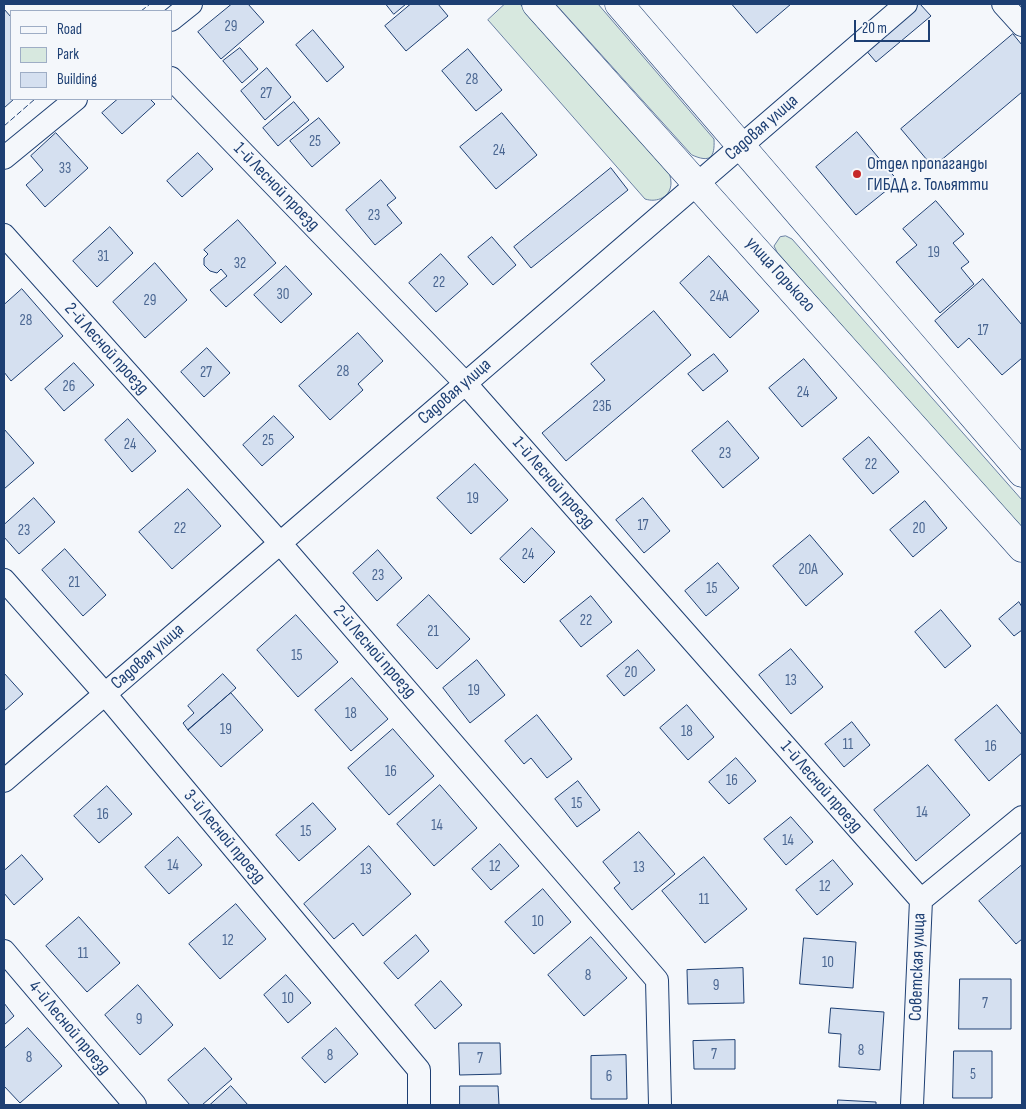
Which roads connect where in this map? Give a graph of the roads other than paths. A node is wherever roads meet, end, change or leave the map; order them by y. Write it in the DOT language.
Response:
graph roads {
  1 [pos="191,4"];
  2 [pos="536,4"];
  3 [pos="619,4"];
  4 [pos="906,4"];
  5 [pos="1003,4"];
  6 [pos="172,19"];
  7 [pos="1022,25"];
  8 [pos="172,79"];
  9 [pos="75,100"];
  10 [pos="741,146"];
  11 [pos="4,158"];
  12 [pos="698,183"];
  13 [pos="4,234"];
  14 [pos="465,383"];
  15 [pos="1022,473"];
  16 [pos="280,543"];
  17 [pos="1022,548"];
  18 [pos="4,580"];
  19 [pos="105,694"];
  20 [pos="4,781"];
  21 [pos="1022,817"];
  22 [pos="921,900"];
  23 [pos="4,951"];
  24 [pos="135,1105"];
  25 [pos="419,1105"];
  26 [pos="660,1105"];
  27 [pos="912,1105"];
  1 -- 6 [label="street"];
  2 -- 12 [label="main road, улица Горького"];
  3 -- 10 [label="main road"];
  4 -- 10 [label="street, Садовая улица"];
  5 -- 7 [label="street"];
  8 -- 14 [label="street, 1-й Лесной проезд"];
  9 -- 11 [label="street"];
  10 -- 12 [label="street, Садовая улица"];
  10 -- 15 [label="main road"];
  12 -- 14 [label="street, Садовая улица"];
  12 -- 17 [label="main road, улица Горького"];
  13 -- 16 [label="street, 2-й Лесной проезд"];
  14 -- 16 [label="street, Садовая улица"];
  14 -- 22 [label="street, 1-й Лесной проезд"];
  16 -- 19 [label="street, Садовая улица"];
  16 -- 26 [label="street, 2-й Лесной проезд"];
  18 -- 19 [label="street, 3-й Лесной проезд"];
  19 -- 20 [label="street, Садовая улица"];
  19 -- 25 [label="street, 3-й Лесной проезд"];
  21 -- 22 [label="street, Советская улица"];
  22 -- 27 [label="street, Советская улица"];
  23 -- 24 [label="street, 4-й Лесной проезд"];
}
